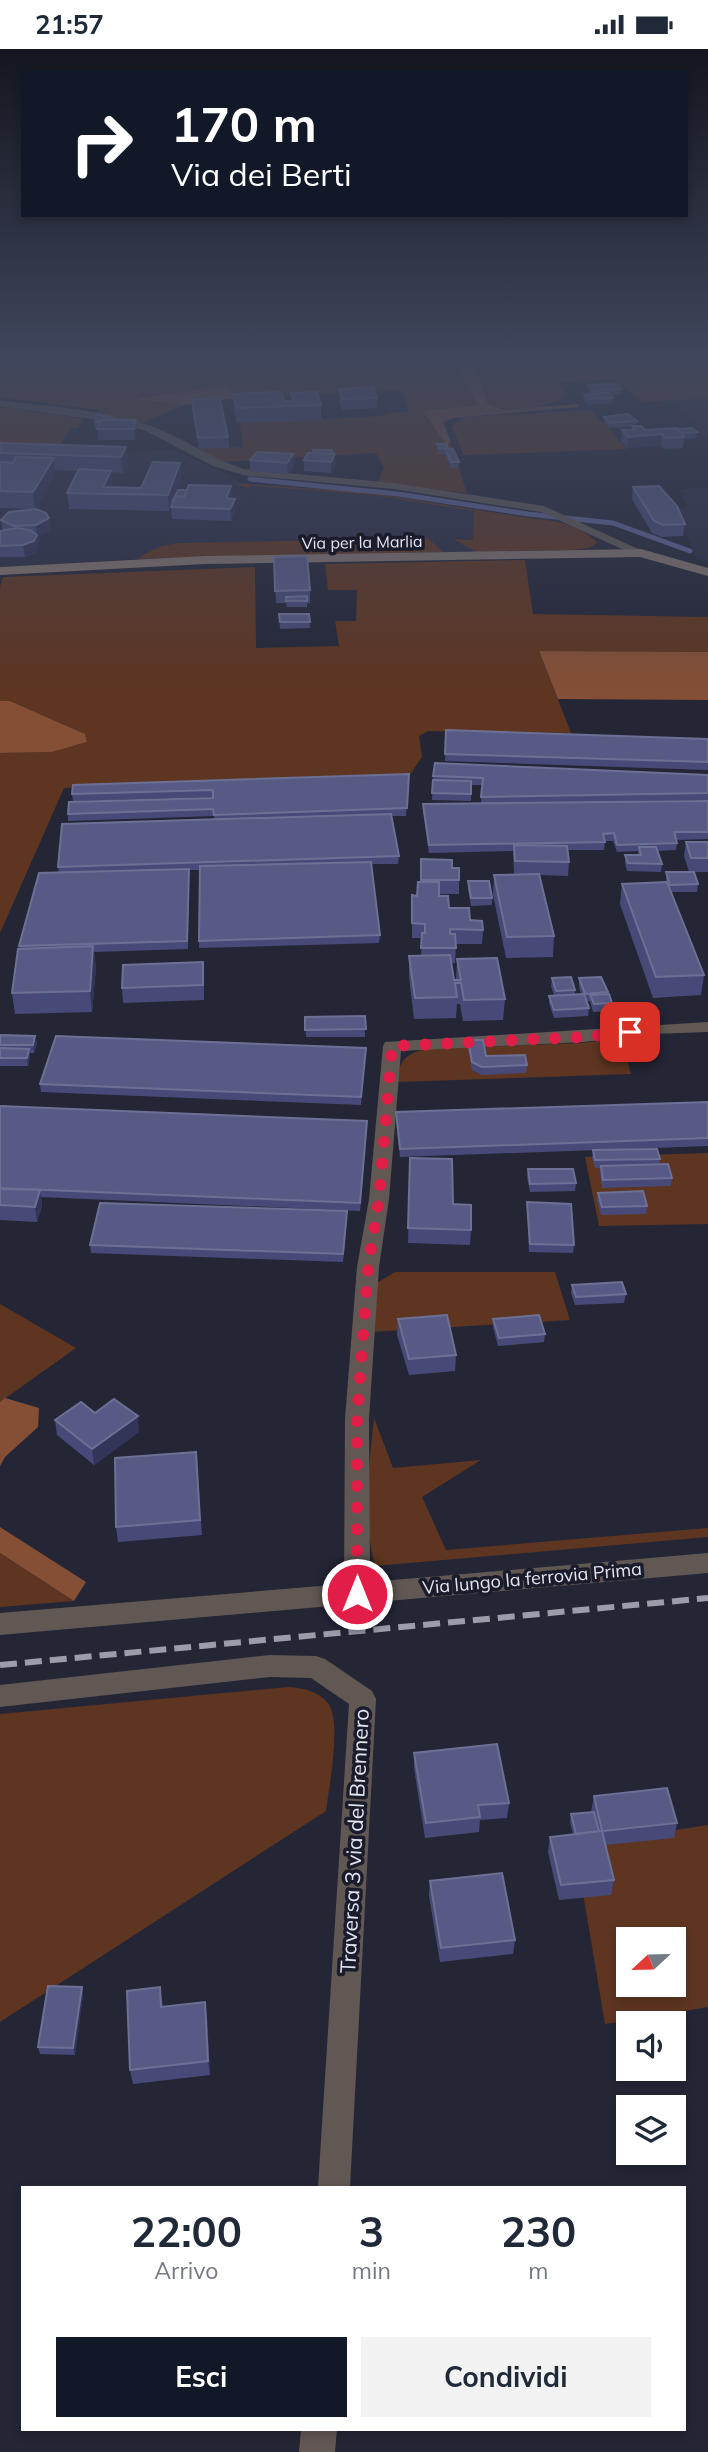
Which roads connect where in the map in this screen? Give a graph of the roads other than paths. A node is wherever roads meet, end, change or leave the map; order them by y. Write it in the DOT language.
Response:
graph roads {
  1 [pos="240,471"];
  2 [pos="641,553"];
  3 [pos="0,571"];
  4 [pos="708,572"];
  5 [pos="708,1027"];
  6 [pos="708,1563"];
  7 [pos="357,1594"];
  8 [pos="0,1624"];
  9 [pos="0,1696"];
  10 [pos="334,2186"];
  11 [pos="319,2431"];
  12 [pos="317,2452"];
  1 -- 2 [label="street"];
  2 -- 3 [label="street, Via per la Marlia"];
  2 -- 4 [label="street, Via per la Marlia"];
  5 -- 7 [label="street"];
  6 -- 7 [label="street, Via lungo la ferrovia Prima"];
  7 -- 8 [label="street, Via lungo la ferrovia Prima"];
  9 -- 10 [label="street, Traversa 3 via del Brennero"];
  11 -- 12 [label="street"];
}
